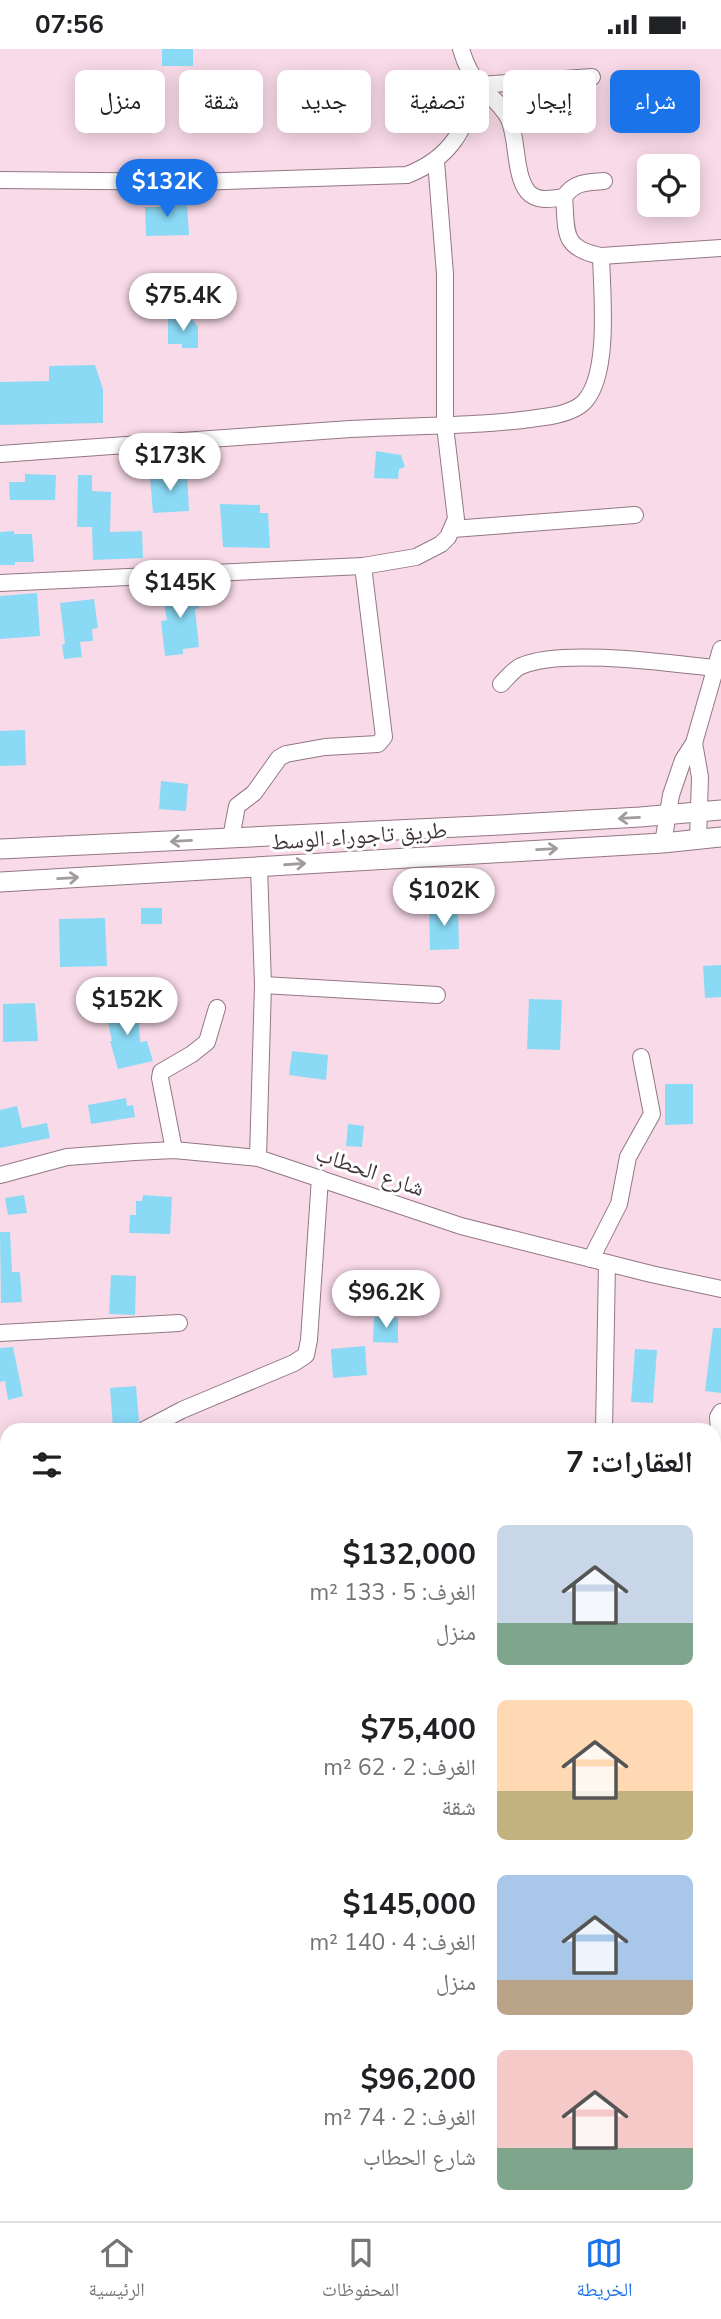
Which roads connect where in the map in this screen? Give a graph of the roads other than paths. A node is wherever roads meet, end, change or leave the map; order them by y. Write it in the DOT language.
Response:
graph roads {
  1 [pos="461,49"];
  2 [pos="469,70"];
  3 [pos="489,96"];
  4 [pos="460,133"];
  5 [pos="436,161"];
  6 [pos="0,180"];
  7 [pos="604,181"];
  8 [pos="564,197"];
  9 [pos="721,249"];
  10 [pos="601,256"];
  11 [pos="445,426"];
  12 [pos="0,454"];
  13 [pos="635,515"];
  14 [pos="453,529"];
  15 [pos="363,566"];
  16 [pos="0,583"];
  17 [pos="721,649"];
  18 [pos="714,668"];
  19 [pos="502,684"];
  20 [pos="694,743"];
  21 [pos="721,810"];
  22 [pos="699,812"];
  23 [pos="666,815"];
  24 [pos="721,837"];
  25 [pos="231,838"];
  26 [pos="698,840"];
  27 [pos="663,843"];
  28 [pos="0,849"];
  29 [pos="258,867"];
  30 [pos="0,882"];
  31 [pos="263,985"];
  32 [pos="437,995"];
  33 [pos="217,1007"];
  34 [pos="641,1057"];
  35 [pos="174,1150"];
  36 [pos="258,1158"];
  37 [pos="0,1175"];
  38 [pos="320,1178"];
  39 [pos="591,1258"];
  40 [pos="607,1263"];
  41 [pos="721,1289"];
  42 [pos="179,1323"];
  43 [pos="0,1333"];
  44 [pos="157,1423"];
  45 [pos="604,1423"];
  1 -- 2 [label="street"];
  3 -- 8 [label="street"];
  4 -- 5 [label="street"];
  5 -- 6 [label="street"];
  5 -- 11 [label="street"];
  7 -- 8 [label="street"];
  8 -- 10 [label="street"];
  9 -- 10 [label="street"];
  10 -- 11 [label="street"];
  11 -- 12 [label="street"];
  11 -- 14 [label="street"];
  13 -- 14 [label="street"];
  14 -- 15 [label="street"];
  15 -- 16 [label="street"];
  15 -- 25 [label="street"];
  17 -- 18 [label="street"];
  18 -- 19 [label="street"];
  18 -- 20 [label="street"];
  20 -- 22 [label="street"];
  20 -- 23 [label="street"];
  21 -- 22 [label="main road"];
  22 -- 23 [label="main road"];
  22 -- 26 [label="street"];
  23 -- 25 [label="main road, one-way"];
  23 -- 27 [label="street"];
  24 -- 26 [label="main road, طريق تاجوراء الوسط"];
  25 -- 28 [label="main road, one-way"];
  26 -- 27 [label="main road, طريق تاجوراء الوسط"];
  29 -- 27 [label="main road, طريق تاجوراء الوسط, one-way"];
  30 -- 29 [label="main road, طريق تاجوراء الوسط, one-way"];
  29 -- 31 [label="street"];
  31 -- 32 [label="street"];
  31 -- 36 [label="street"];
  33 -- 35 [label="street"];
  34 -- 39 [label="street"];
  35 -- 36 [label="street, شارع الحطاب"];
  35 -- 37 [label="street, شارع الحطاب"];
  36 -- 38 [label="street, شارع الحطاب"];
  38 -- 39 [label="street, شارع الحطاب"];
  38 -- 44 [label="street"];
  39 -- 40 [label="street, شارع الحطاب"];
  40 -- 41 [label="street, شارع الحطاب"];
  40 -- 45 [label="street"];
  42 -- 43 [label="street"];
}
